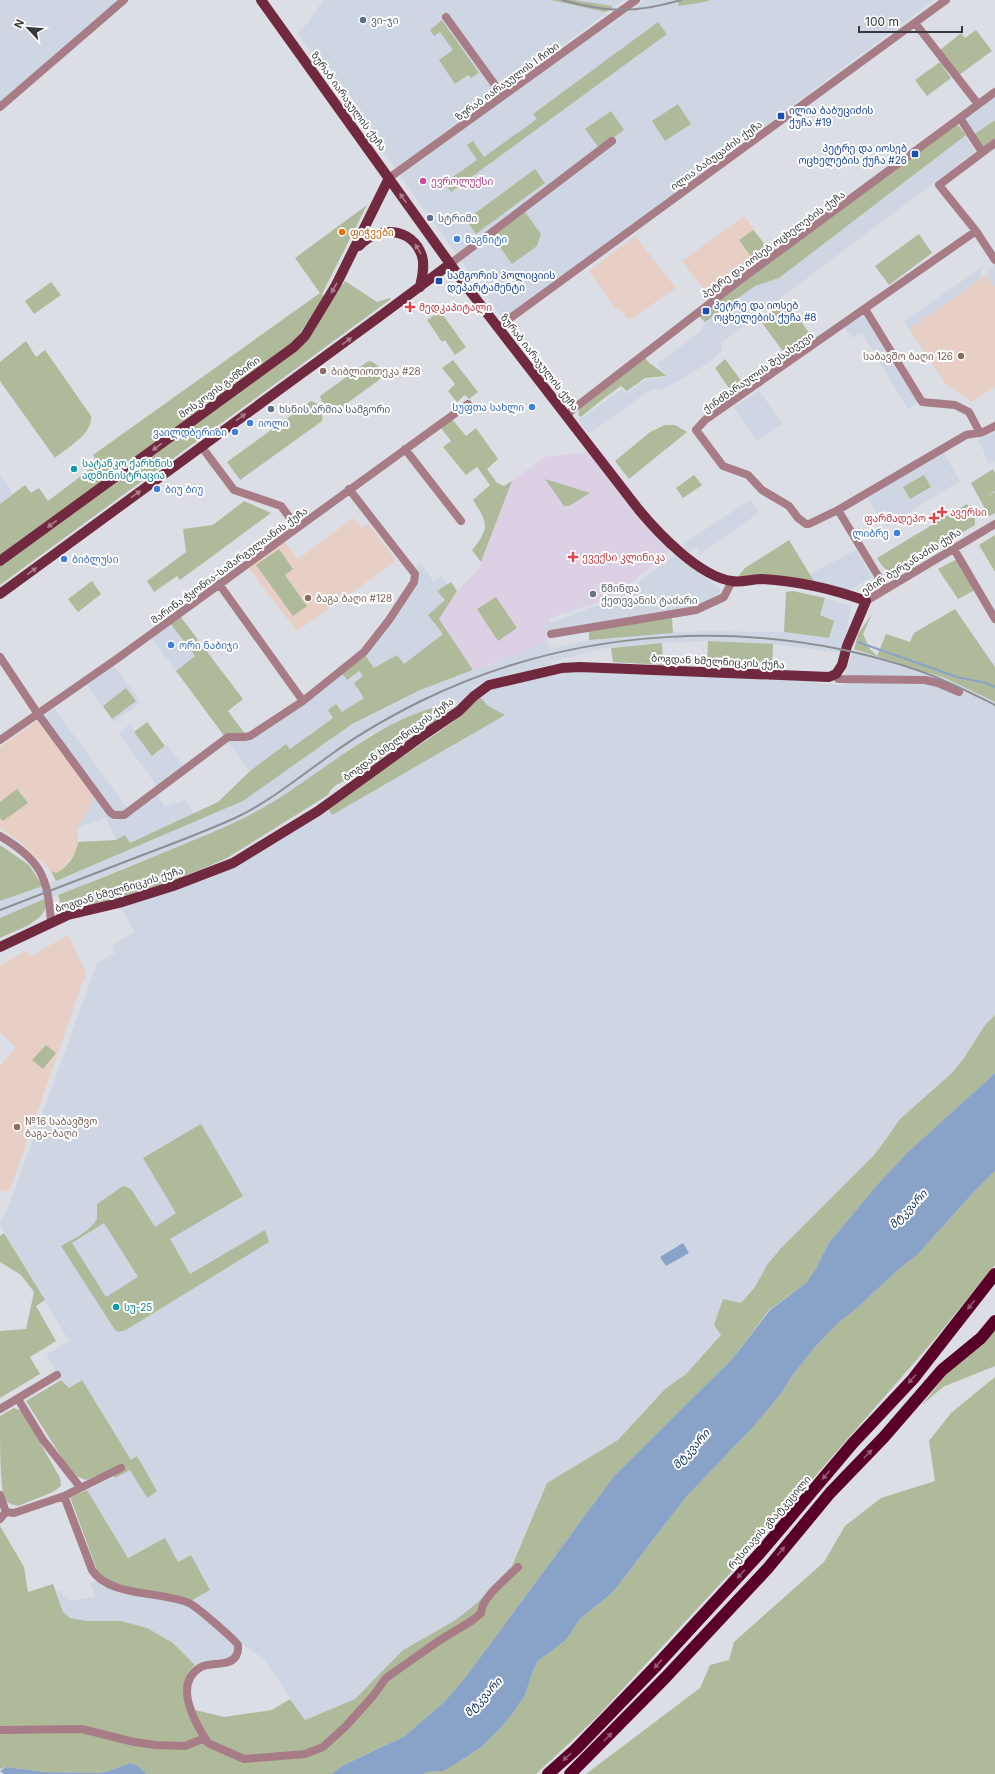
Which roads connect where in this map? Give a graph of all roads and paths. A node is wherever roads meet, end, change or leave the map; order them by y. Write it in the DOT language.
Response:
graph roads {
  1 [pos="124,0"];
  2 [pos="261,0"];
  3 [pos="636,0"];
  4 [pos="946,0"];
  5 [pos="446,17"];
  6 [pos="915,23"];
  7 [pos="995,92"];
  8 [pos="503,96"];
  9 [pos="978,104"];
  10 [pos="0,107"];
  11 [pos="960,118"];
  12 [pos="612,141"];
  13 [pos="995,143"];
  14 [pos="982,152"];
  15 [pos="389,178"];
  16 [pos="976,231"];
  17 [pos="353,254"];
  18 [pos="995,260"];
  19 [pos="450,264"];
  20 [pos="420,287"];
  21 [pos="865,309"];
  22 [pos="498,327"];
  23 [pos="468,404"];
  24 [pos="567,416"];
  25 [pos="995,426"];
  26 [pos="980,433"];
  27 [pos="201,446"];
  28 [pos="405,449"];
  29 [pos="349,489"];
  30 [pos="838,510"];
  31 [pos="461,521"];
  32 [pos="995,524"];
  33 [pos="297,527"];
  34 [pos="954,548"];
  35 [pos="0,561"];
  36 [pos="732,582"];
  37 [pos="219,584"];
  38 [pos="886,589"];
  39 [pos="0,594"];
  40 [pos="866,601"];
  41 [pos="995,619"];
  42 [pos="551,634"];
  43 [pos="0,657"];
  44 [pos="836,674"];
  45 [pos="959,692"];
  46 [pos="303,701"];
  47 [pos="38,714"];
  48 [pos="0,740"];
  49 [pos="0,836"];
  50 [pos="51,923"];
  51 [pos="0,948"];
  52 [pos="995,1274"];
  53 [pos="995,1321"];
  54 [pos="57,1375"];
  55 [pos="18,1399"];
  56 [pos="0,1408"];
  57 [pos="121,1468"];
  58 [pos="80,1488"];
  59 [pos="0,1496"];
  60 [pos="64,1496"];
  61 [pos="6,1512"];
  62 [pos="0,1519"];
  63 [pos="518,1567"];
  64 [pos="0,1730"];
  65 [pos="205,1738"];
  66 [pos="548,1774"];
  67 [pos="570,1774"];
  1 -- 10 [label="street"];
  2 -- 15 [label="main road, ზურაბ იარაჯულის ქუჩა"];
  3 -- 8 [label="street, ზურაბ იარაჯულის I ჩიხი"];
  4 -- 6 [label="street, ილია ბაბუცაძის ქუჩა"];
  5 -- 8 [label="street"];
  6 -- 9 [label="street"];
  6 -- 22 [label="street, ილია ბაბუცაძის ქუჩა"];
  7 -- 9 [label="street, პეტრე და იოსებ ოცხელების ქუჩა"];
  8 -- 15 [label="street, ზურაბ იარაჯულის I ჩიხი"];
  9 -- 11 [label="street, პეტრე და იოსებ ოცხელების ქუჩა"];
  11 -- 14 [label="street"];
  11 -- 24 [label="street, პეტრე და იოსებ ოცხელების ქუჩა"];
  12 -- 19 [label="street"];
  13 -- 14 [label="street"];
  14 -- 16 [label="street"];
  15 -- 17 [label="main road, მოსკოვის გამზირი"];
  19 -- 15 [label="main road, ზურაბ იარაჯულის ქუჩა, one-way"];
  16 -- 18 [label="street"];
  16 -- 21 [label="street, ქინძმარაულის შესახვევი"];
  20 -- 17 [label="main road, one-way"];
  17 -- 35 [label="main road, მოსკოვის გამზირი, one-way"];
  19 -- 20 [label="main road"];
  19 -- 22 [label="main road, ზურაბ იარაჯულის ქუჩა"];
  27 -- 20 [label="main road, one-way"];
  21 -- 26 [label="street"];
  21 -- 30 [label="street, ქინძმარაულის შესახვევი"];
  22 -- 24 [label="main road, ზურაბ იარაჯულის ქუჩა"];
  23 -- 28 [label="street, მარინა ჭყონია-სამარგულიანის ქუჩა"];
  24 -- 36 [label="main road, ზურაბ იარაჯულის ქუჩა"];
  25 -- 26 [label="street, ქინძმარაულის შესახვევი"];
  26 -- 30 [label="street, ქინძმარაულის შესახვევი"];
  27 -- 33 [label="street"];
  39 -- 27 [label="main road, one-way"];
  28 -- 29 [label="street, მარინა ჭყონია-სამარგულიანის ქუჩა"];
  28 -- 31 [label="street"];
  29 -- 33 [label="street, მარინა ჭყონია-სამარგულიანის ქუჩა"];
  29 -- 46 [label="street"];
  30 -- 38 [label="street"];
  32 -- 34 [label="street, ემირ ბურჯანაძის ქუჩა"];
  33 -- 37 [label="street, მარინა ჭყონია-სამარგულიანის ქუჩა"];
  34 -- 38 [label="street, ემირ ბურჯანაძის ქუჩა"];
  34 -- 41 [label="street"];
  36 -- 40 [label="main road, ზურაბ იარაჯულის ქუჩა"];
  36 -- 42 [label="street"];
  37 -- 46 [label="street"];
  37 -- 47 [label="street, მარინა ჭყონია-სამარგულიანის ქუჩა"];
  38 -- 40 [label="street, ემირ ბურჯანაძის ქუჩა"];
  40 -- 44 [label="main road, ემირ ბურჯანაძის ქუჩა"];
  43 -- 47 [label="street"];
  44 -- 45 [label="street"];
  44 -- 50 [label="main road, ბოგდან ხმელნიცკის ქუჩა"];
  46 -- 47 [label="street"];
  47 -- 48 [label="street, მარინა ჭყონია-სამარგულიანის ქუჩა"];
  49 -- 50 [label="street"];
  50 -- 51 [label="main road, ბოგდან ხმელნიცკის ქუჩა"];
  52 -- 66 [label="highway, რუსთავის გზატკეცილი, one-way"];
  67 -- 53 [label="highway, one-way"];
  54 -- 55 [label="street"];
  55 -- 56 [label="street"];
  55 -- 58 [label="street"];
  57 -- 58 [label="street"];
  58 -- 60 [label="street"];
  59 -- 61 [label="street"];
  60 -- 61 [label="street"];
  60 -- 65 [label="street"];
  61 -- 62 [label="street"];
  63 -- 65 [label="street"];
  64 -- 65 [label="street"];
}
